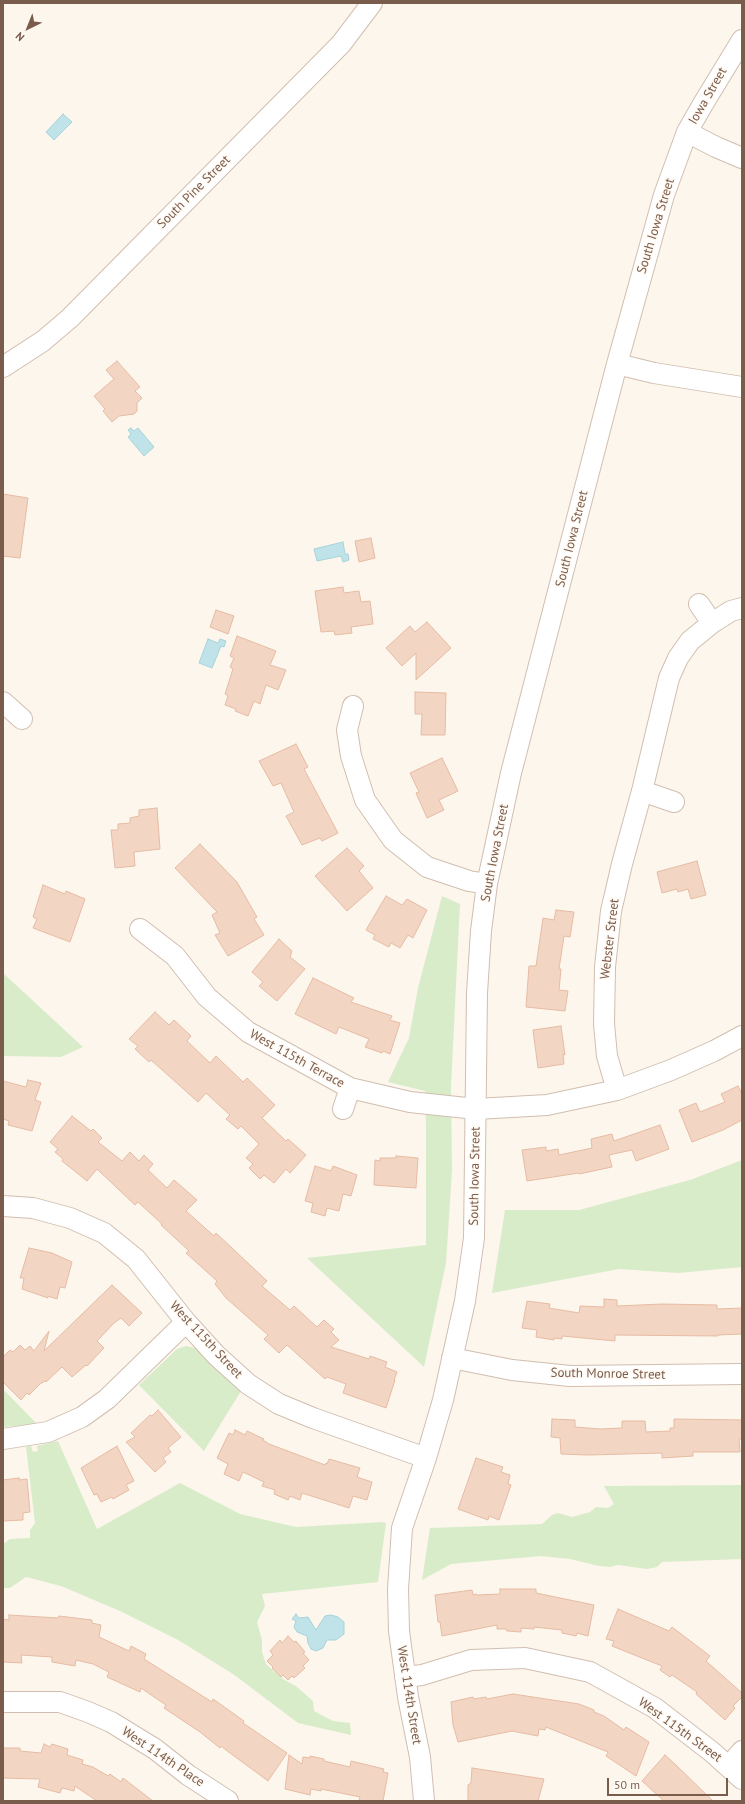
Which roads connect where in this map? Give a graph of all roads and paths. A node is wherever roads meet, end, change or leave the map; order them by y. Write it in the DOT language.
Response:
graph roads {
  1 [pos="372,3"];
  2 [pos="742,40"];
  3 [pos="688,132"];
  4 [pos="742,158"];
  5 [pos="617,364"];
  6 [pos="3,367"];
  7 [pos="742,387"];
  8 [pos="699,604"];
  9 [pos="742,608"];
  10 [pos="712,623"];
  11 [pos="3,702"];
  12 [pos="353,706"];
  13 [pos="22,719"];
  14 [pos="642,791"];
  15 [pos="674,802"];
  16 [pos="487,884"];
  17 [pos="140,929"];
  18 [pos="742,1036"];
  19 [pos="350,1088"];
  20 [pos="617,1090"];
  21 [pos="343,1109"];
  22 [pos="476,1109"];
  23 [pos="3,1206"];
  24 [pos="186,1322"];
  25 [pos="452,1358"];
  26 [pos="742,1374"];
  27 [pos="3,1439"];
  28 [pos="426,1458"];
  29 [pos="398,1589"];
  30 [pos="405,1677"];
  31 [pos="3,1702"];
  32 [pos="742,1751"];
  33 [pos="735,1773"];
  34 [pos="228,1801"];
  35 [pos="424,1801"];
  1 -- 6 [label="street, South Pine Street"];
  2 -- 3 [label="street, Iowa Street"];
  3 -- 4 [label="street"];
  3 -- 5 [label="street, South Iowa Street"];
  5 -- 7 [label="street"];
  5 -- 16 [label="street, South Iowa Street"];
  8 -- 10 [label="street"];
  9 -- 10 [label="street, Webster Street"];
  10 -- 14 [label="street, Webster Street"];
  11 -- 13 [label="street"];
  12 -- 16 [label="street"];
  14 -- 15 [label="street"];
  14 -- 20 [label="street, Webster Street"];
  16 -- 22 [label="street, South Iowa Street"];
  17 -- 19 [label="street, West 115th Terrace"];
  18 -- 20 [label="street, West 115th Terrace"];
  19 -- 21 [label="street, West 115th Terrace"];
  19 -- 22 [label="street, West 115th Terrace"];
  20 -- 22 [label="street, West 115th Terrace"];
  22 -- 25 [label="street, South Iowa Street"];
  23 -- 24 [label="street, West 115th Street"];
  24 -- 27 [label="street"];
  24 -- 28 [label="street, West 115th Street"];
  25 -- 26 [label="street, South Monroe Street"];
  25 -- 28 [label="street, South Iowa Street"];
  28 -- 29 [label="street, South Iowa Street"];
  29 -- 30 [label="street, West 114th Street"];
  30 -- 33 [label="street, West 115th Street"];
  30 -- 35 [label="street, West 114th Street"];
  31 -- 34 [label="street, West 114th Place"];
  32 -- 33 [label="street"];
}
